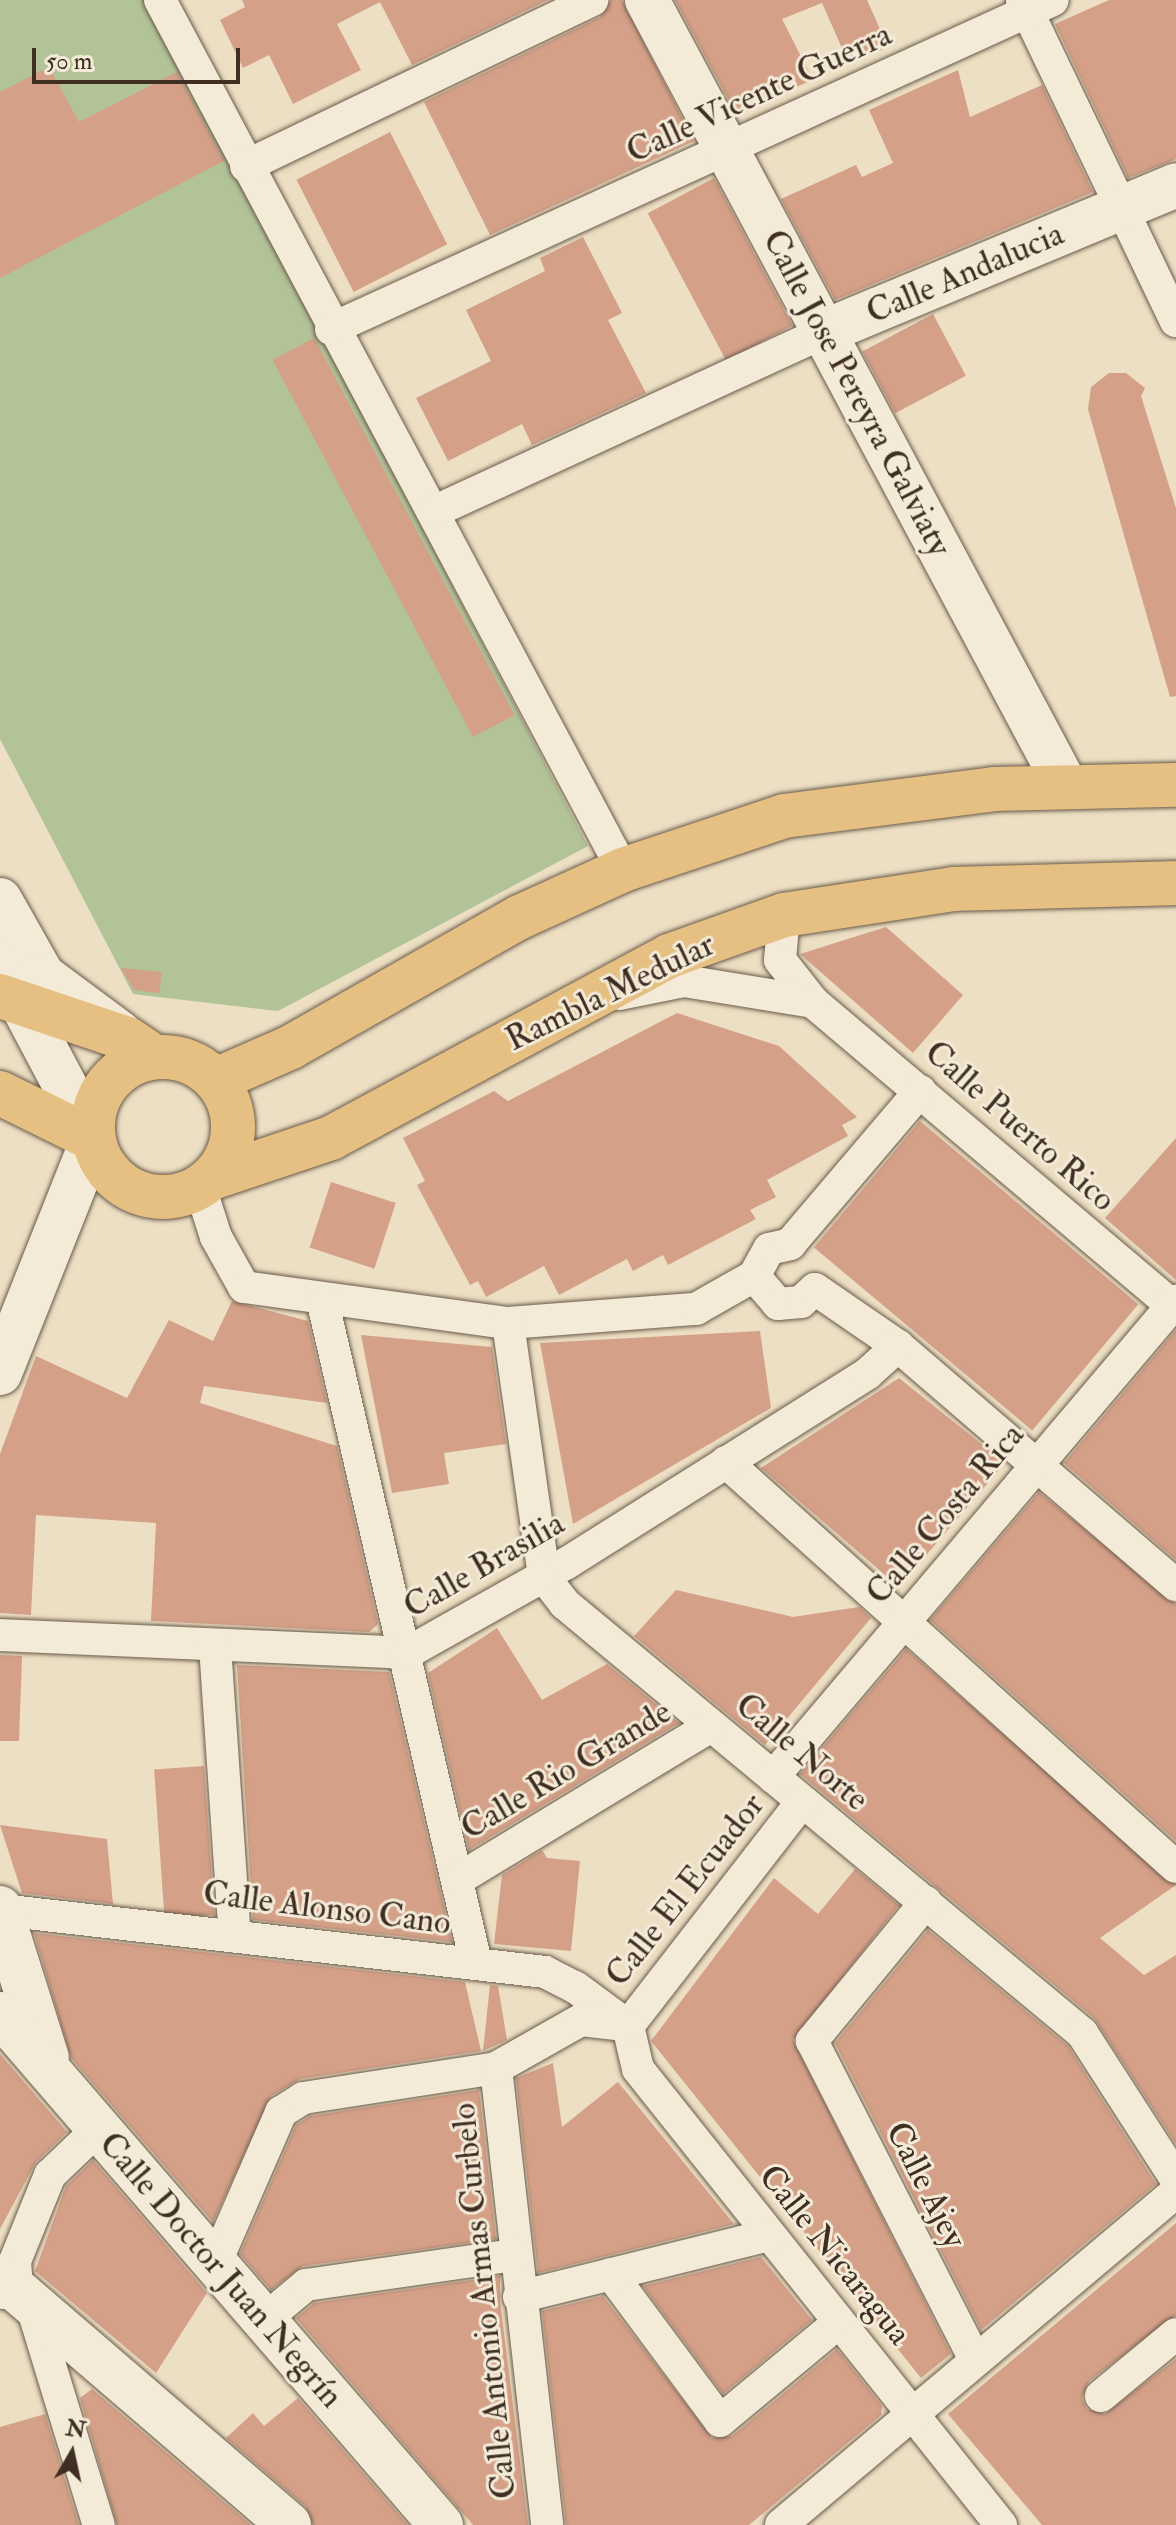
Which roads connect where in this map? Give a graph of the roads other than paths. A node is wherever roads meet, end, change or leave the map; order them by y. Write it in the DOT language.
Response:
graph roads {
  1 [pos="160,0"];
  2 [pos="592,0"];
  3 [pos="647,0"];
  4 [pos="1034,4"];
  5 [pos="726,150"];
  6 [pos="246,166"];
  7 [pos="1176,185"];
  8 [pos="1122,206"];
  9 [pos="1176,321"];
  10 [pos="331,329"];
  11 [pos="826,331"];
  12 [pos="433,512"];
  13 [pos="1176,785"];
  14 [pos="1066,786"];
  15 [pos="623,870"];
  16 [pos="1176,883"];
  17 [pos="0,900"];
  18 [pos="784,915"];
  19 [pos="0,963"];
  20 [pos="10,1000"];
  21 [pos="587,1001"];
  22 [pos="813,1002"];
  23 [pos="142,1048"];
  24 [pos="216,1080"];
  25 [pos="920,1091"];
  26 [pos="0,1093"];
  27 [pos="93,1139"];
  28 [pos="206,1182"];
  29 [pos="790,1244"];
  30 [pos="754,1276"];
  31 [pos="815,1289"];
  32 [pos="323,1303"];
  33 [pos="1174,1305"];
  34 [pos="508,1323"];
  35 [pos="898,1346"];
  36 [pos="1,1368"];
  37 [pos="726,1462"];
  38 [pos="1036,1465"];
  39 [pos="544,1577"];
  40 [pos="1176,1585"];
  41 [pos="902,1623"];
  42 [pos="0,1635"];
  43 [pos="215,1646"];
  44 [pos="407,1653"];
  45 [pos="711,1726"];
  46 [pos="773,1777"];
  47 [pos="802,1802"];
  48 [pos="1176,1867"];
  49 [pos="460,1878"];
  50 [pos="926,1902"];
  51 [pos="0,1909"];
  52 [pos="235,1936"];
  53 [pos="476,1963"];
  54 [pos="0,2014"];
  55 [pos="628,2026"];
  56 [pos="496,2068"];
  57 [pos="51,2073"];
  58 [pos="99,2128"];
  59 [pos="1176,2179"];
  60 [pos="1176,2192"];
  61 [pos="769,2235"];
  62 [pos="515,2255"];
  63 [pos="215,2264"];
  64 [pos="611,2274"];
  65 [pos="12,2290"];
  66 [pos="519,2297"];
  67 [pos="264,2320"];
  68 [pos="838,2323"];
  69 [pos="1176,2334"];
  70 [pos="975,2360"];
  71 [pos="1101,2396"];
  72 [pos="914,2412"];
  73 [pos="99,2525"];
  74 [pos="289,2525"];
  75 [pos="441,2525"];
  76 [pos="547,2525"];
  77 [pos="781,2525"];
  78 [pos="1001,2525"];
  1 -- 6 [label="street"];
  2 -- 6 [label="street"];
  3 -- 5 [label="street, Calle Jose Pereyra Galviaty"];
  4 -- 5 [label="street, Calle Vicente Guerra"];
  4 -- 8 [label="street"];
  5 -- 10 [label="street, Calle Vicente Guerra"];
  5 -- 11 [label="street, Calle Jose Pereyra Galviaty"];
  6 -- 10 [label="street"];
  7 -- 8 [label="street, Calle Andalucia"];
  8 -- 9 [label="street"];
  8 -- 11 [label="street, Calle Andalucia"];
  10 -- 12 [label="street"];
  11 -- 12 [label="street, Calle Andalucia"];
  11 -- 14 [label="street, Calle Jose Pereyra Galviaty"];
  12 -- 15 [label="street"];
  13 -- 14 [label="main road"];
  14 -- 15 [label="main road"];
  15 -- 24 [label="main road"];
  16 -- 18 [label="main road, Rambla Medular"];
  17 -- 23 [label="street"];
  18 -- 21 [label="main road, Rambla Medular"];
  18 -- 22 [label="street, Calle Puerto Rico"];
  19 -- 20 [label="street"];
  20 -- 23 [label="main road"];
  20 -- 27 [label="street"];
  21 -- 22 [label="street"];
  21 -- 28 [label="main road, Rambla Medular"];
  22 -- 25 [label="street, Calle Puerto Rico"];
  23 -- 24 [label="main road"];
  23 -- 27 [label="main road"];
  24 -- 28 [label="main road"];
  25 -- 29 [label="street"];
  25 -- 33 [label="street, Calle Puerto Rico"];
  26 -- 27 [label="main road"];
  27 -- 28 [label="main road"];
  27 -- 36 [label="street"];
  28 -- 32 [label="street"];
  29 -- 30 [label="street"];
  29 -- 31 [label="street"];
  30 -- 31 [label="street"];
  30 -- 34 [label="street"];
  31 -- 35 [label="street"];
  32 -- 34 [label="street"];
  32 -- 44 [label="street"];
  33 -- 38 [label="street, Calle Costa Rica"];
  34 -- 39 [label="street"];
  35 -- 37 [label="street, Calle Brasilia"];
  35 -- 38 [label="street"];
  37 -- 39 [label="street, Calle Brasilia"];
  37 -- 41 [label="street"];
  38 -- 40 [label="street"];
  38 -- 41 [label="street, Calle Costa Rica"];
  39 -- 44 [label="street, Calle Brasilia"];
  39 -- 45 [label="street, Calle Norte"];
  41 -- 46 [label="street, Calle Costa Rica"];
  41 -- 48 [label="street"];
  42 -- 43 [label="street, Calle Brasilia"];
  43 -- 44 [label="street, Calle Brasilia"];
  43 -- 52 [label="street"];
  44 -- 49 [label="street"];
  45 -- 46 [label="street, Calle Norte"];
  45 -- 49 [label="street, Calle Rio Grande"];
  46 -- 47 [label="street, Calle Norte"];
  47 -- 50 [label="street, Calle Norte"];
  47 -- 55 [label="street, Calle El Ecuador"];
  49 -- 53 [label="street"];
  50 -- 59 [label="street, Calle Norte"];
  50 -- 70 [label="street, Calle Ajey"];
  51 -- 52 [label="street, Calle Alonso Cano"];
  51 -- 57 [label="street"];
  52 -- 53 [label="street, Calle Alonso Cano"];
  53 -- 55 [label="street, Calle Alonso Cano"];
  54 -- 57 [label="street, Calle Doctor Juan Negrín"];
  55 -- 56 [label="street"];
  55 -- 61 [label="street, Calle Nicaragua"];
  56 -- 62 [label="street, Calle Antonio Armas Curbelo"];
  56 -- 63 [label="street"];
  57 -- 58 [label="street, Calle Doctor Juan Negrín"];
  58 -- 63 [label="street, Calle Doctor Juan Negrín"];
  58 -- 65 [label="street"];
  60 -- 70 [label="street"];
  61 -- 64 [label="street"];
  61 -- 68 [label="street, Calle Nicaragua"];
  62 -- 66 [label="street, Calle Antonio Armas Curbelo"];
  62 -- 67 [label="street"];
  63 -- 67 [label="street, Calle Doctor Juan Negrín"];
  64 -- 66 [label="street"];
  64 -- 68 [label="street"];
  65 -- 73 [label="street"];
  65 -- 74 [label="street"];
  66 -- 76 [label="street, Calle Antonio Armas Curbelo"];
  67 -- 75 [label="street, Calle Doctor Juan Negrín"];
  68 -- 72 [label="street, Calle Nicaragua"];
  69 -- 71 [label="street"];
  70 -- 72 [label="street"];
  72 -- 77 [label="street"];
  72 -- 78 [label="street, Calle Nicaragua"];
}
